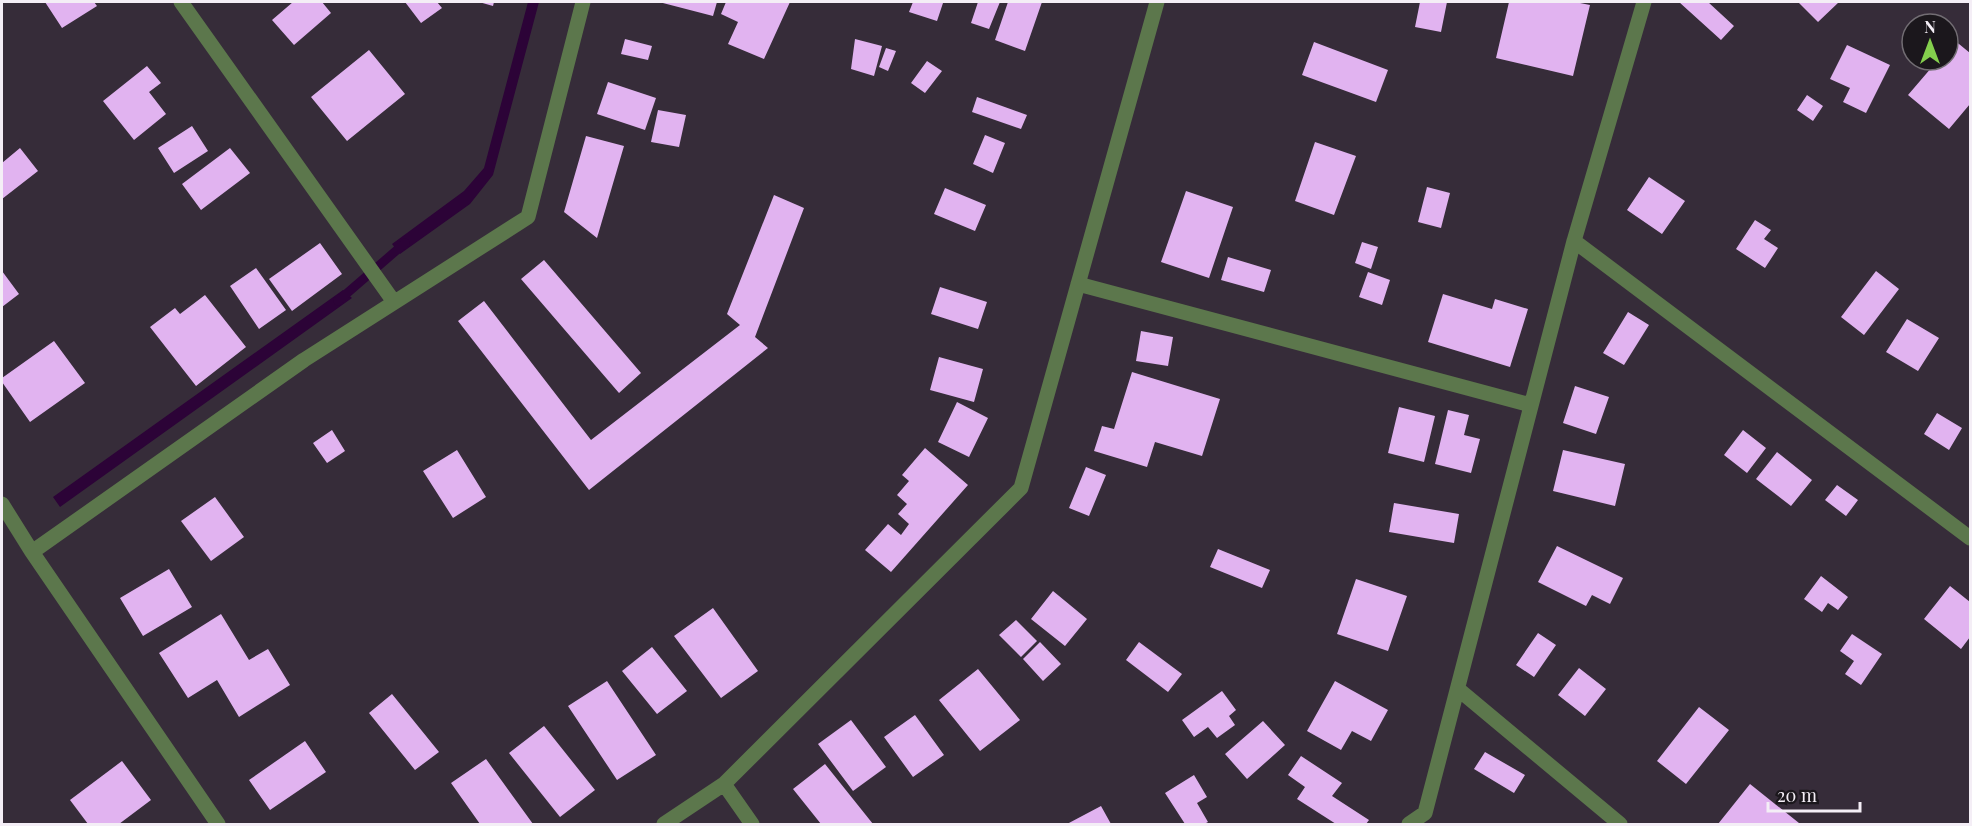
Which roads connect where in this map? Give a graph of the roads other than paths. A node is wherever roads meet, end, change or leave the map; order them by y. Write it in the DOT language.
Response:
graph roads {
  1 [pos="182,2"];
  2 [pos="583,2"];
  3 [pos="1157,2"];
  4 [pos="1644,2"];
  5 [pos="1574,241"];
  6 [pos="1078,284"];
  7 [pos="394,302"];
  8 [pos="1531,405"];
  9 [pos="2,504"];
  10 [pos="1971,538"];
  11 [pos="32,552"];
  12 [pos="1458,689"];
  13 [pos="724,784"];
  14 [pos="218,825"];
  15 [pos="664,825"];
  16 [pos="752,825"];
  17 [pos="1409,825"];
  18 [pos="1620,825"];
  1 -- 7 [label="street"];
  2 -- 7 [label="street"];
  3 -- 6 [label="street"];
  4 -- 5 [label="street"];
  5 -- 8 [label="street"];
  5 -- 10 [label="street"];
  6 -- 8 [label="street"];
  6 -- 13 [label="street"];
  7 -- 11 [label="street"];
  8 -- 12 [label="street"];
  9 -- 11 [label="street"];
  11 -- 14 [label="street"];
  12 -- 17 [label="street"];
  12 -- 18 [label="street"];
  13 -- 15 [label="street"];
  13 -- 16 [label="street"];
}
